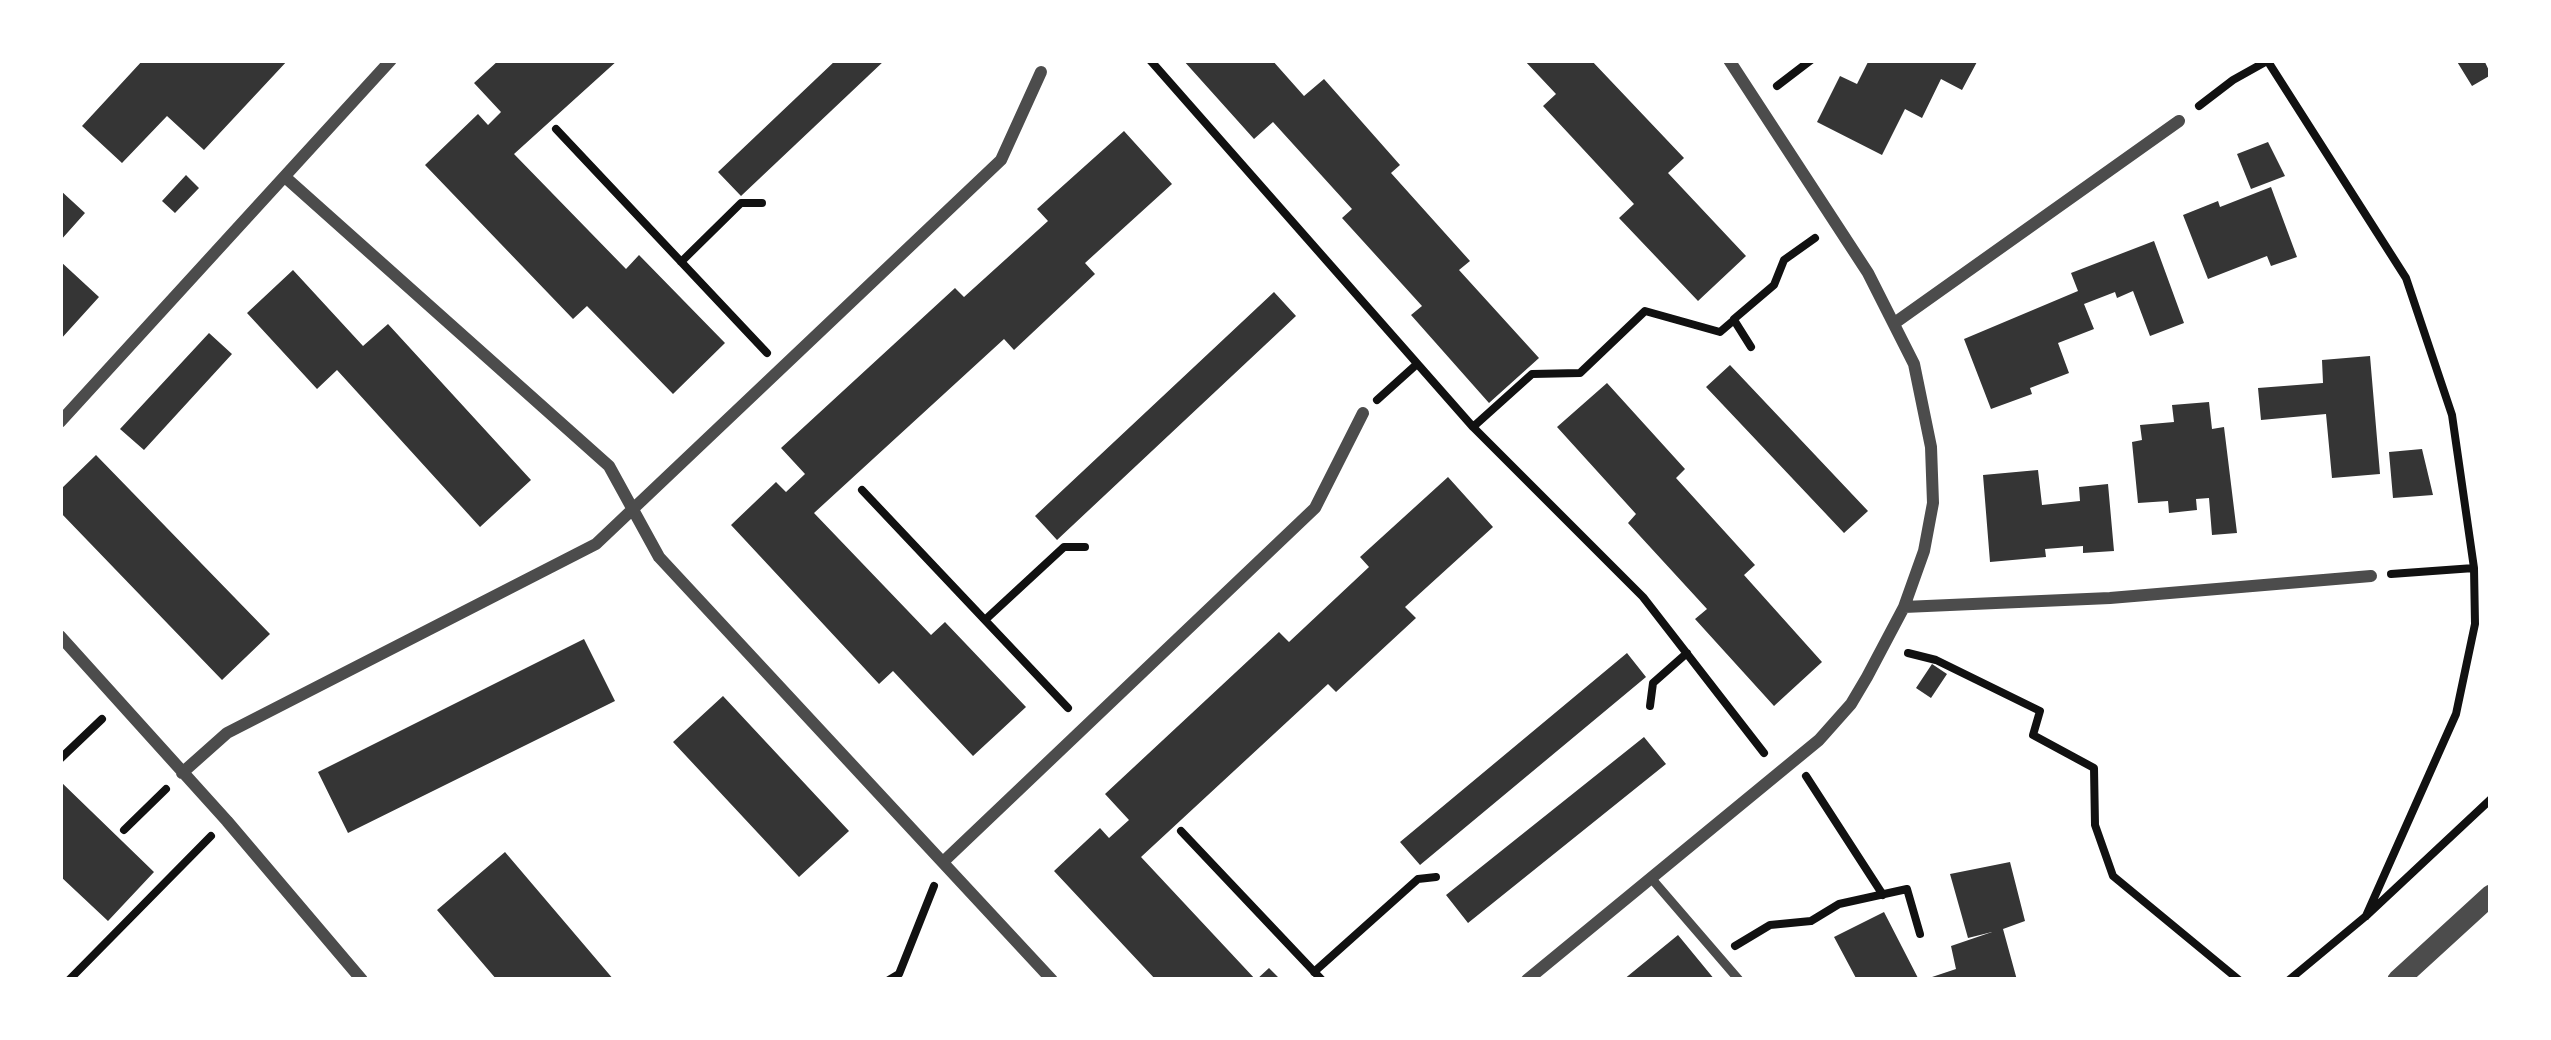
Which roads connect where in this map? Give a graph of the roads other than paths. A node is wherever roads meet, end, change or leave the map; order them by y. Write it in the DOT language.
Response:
graph roads {
  1 [pos="391,60"];
  2 [pos="1729,60"];
  3 [pos="1041,72"];
  4 [pos="2179,121"];
  5 [pos="285,177"];
  6 [pos="1896,322"];
  7 [pos="1363,413"];
  8 [pos="60,422"];
  9 [pos="632,508"];
  10 [pos="2371,576"];
  11 [pos="1904,607"];
  12 [pos="60,636"];
  13 [pos="182,773"];
  14 [pos="943,862"];
  15 [pos="1651,878"];
  16 [pos="2491,896"];
  17 [pos="362,980"];
  18 [pos="1052,980"];
  19 [pos="1527,980"];
  20 [pos="1739,980"];
  21 [pos="2398,980"];
  1 -- 5 [label="street"];
  2 -- 6 [label="street"];
  3 -- 9 [label="street"];
  4 -- 6 [label="street"];
  5 -- 8 [label="street"];
  5 -- 9 [label="street"];
  6 -- 11 [label="street"];
  7 -- 14 [label="street"];
  9 -- 13 [label="street"];
  9 -- 14 [label="street"];
  10 -- 11 [label="street"];
  11 -- 15 [label="street"];
  12 -- 13 [label="street"];
  13 -- 17 [label="street"];
  14 -- 18 [label="street"];
  15 -- 19 [label="street"];
  15 -- 20 [label="lane"];
  16 -- 21 [label="street"];
}
